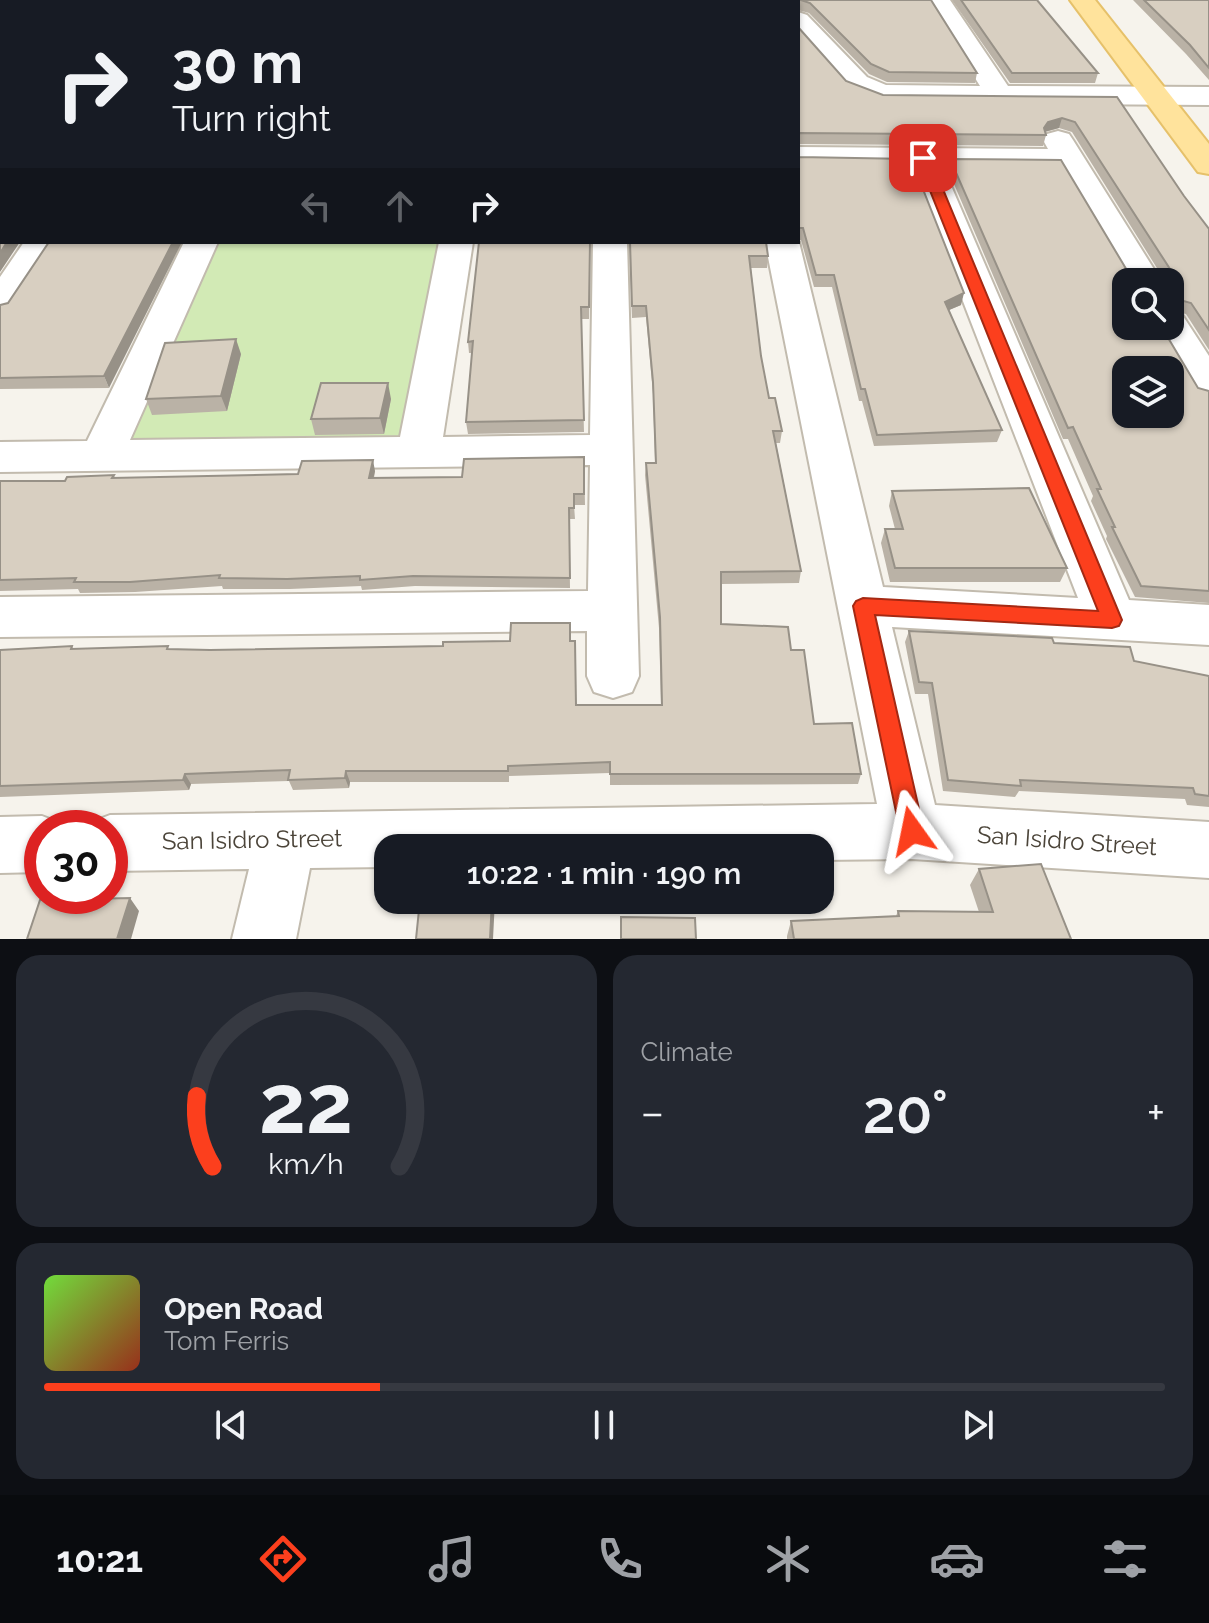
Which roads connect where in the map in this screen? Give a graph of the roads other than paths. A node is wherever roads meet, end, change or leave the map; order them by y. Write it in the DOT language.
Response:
graph roads {
  1 [pos="938,0"];
  2 [pos="1082,0"];
  3 [pos="800,22"];
  4 [pos="1000,95"];
  5 [pos="1154,95"];
  6 [pos="1209,96"];
  7 [pos="800,156"];
  8 [pos="923,158"];
  9 [pos="1209,165"];
  10 [pos="40,244"];
  11 [pos="200,244"];
  12 [pos="456,244"];
  13 [pos="610,244"];
  14 [pos="782,244"];
  15 [pos="1136,268"];
  16 [pos="0,304"];
  17 [pos="1180,340"];
  18 [pos="1209,389"];
  19 [pos="612,450"];
  20 [pos="419,452"];
  21 [pos="101,456"];
  22 [pos="0,457"];
  23 [pos="863,606"];
  24 [pos="613,611"];
  25 [pos="0,617"];
  26 [pos="1112,620"];
  27 [pos="1209,625"];
  28 [pos="613,676"];
  29 [pos="912,831"];
  30 [pos="286,839"];
  31 [pos="128,843"];
  32 [pos="24,844"];
  33 [pos="0,845"];
  34 [pos="1209,850"];
  35 [pos="264,939"];
  1 -- 4 [label="street"];
  2 -- 5 [label="main road"];
  3 -- 4 [label="street"];
  4 -- 5 [label="street"];
  5 -- 6 [label="street"];
  5 -- 9 [label="main road"];
  7 -- 8 [label="street"];
  8 -- 15 [label="street"];
  8 -- 26 [label="street"];
  10 -- 16 [label="street"];
  11 -- 21 [label="street"];
  12 -- 20 [label="street"];
  13 -- 19 [label="street"];
  14 -- 23 [label="street"];
  17 -- 18 [label="street"];
  19 -- 20 [label="street"];
  19 -- 24 [label="street"];
  20 -- 21 [label="street"];
  21 -- 22 [label="street"];
  23 -- 26 [label="street"];
  23 -- 29 [label="street"];
  24 -- 25 [label="street"];
  24 -- 28 [label="street"];
  26 -- 27 [label="street"];
  29 -- 30 [label="street, San Isidro Street"];
  29 -- 34 [label="street, San Isidro Street"];
  30 -- 31 [label="street, San Isidro Street"];
  30 -- 35 [label="street"];
  32 -- 33 [label="street"];
}
